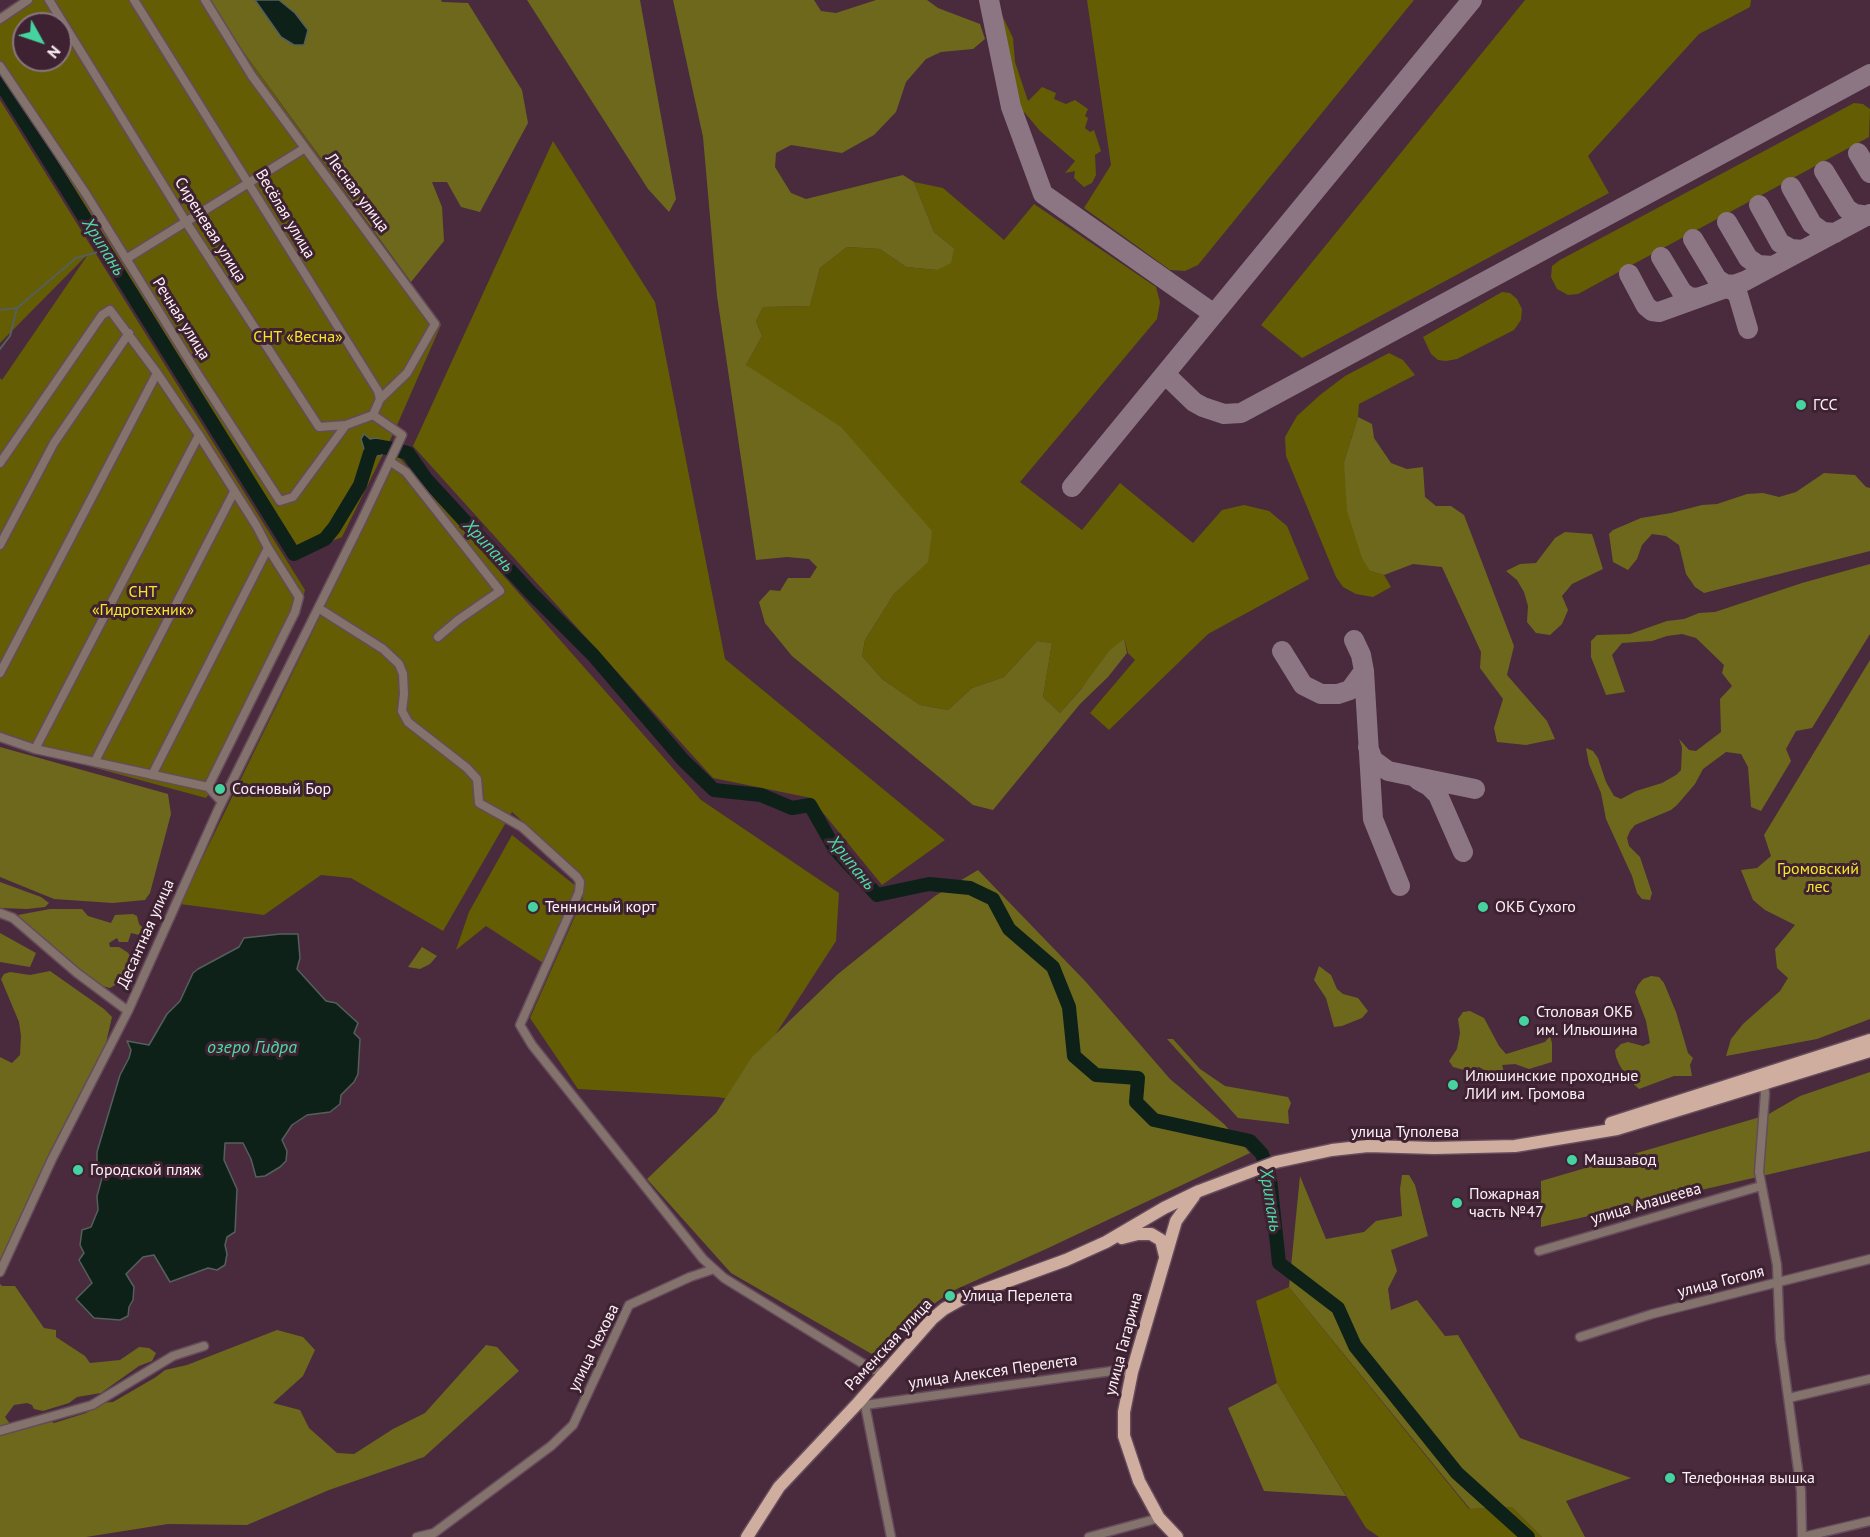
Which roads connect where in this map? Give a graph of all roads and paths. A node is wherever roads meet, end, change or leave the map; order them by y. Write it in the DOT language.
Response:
graph roads {
  1 [pos="28,0"];
  2 [pos="49,0"];
  3 [pos="134,0"];
  4 [pos="205,0"];
  5 [pos="0,19"];
  6 [pos="0,66"];
  7 [pos="304,148"];
  8 [pos="248,182"];
  9 [pos="186,222"];
  10 [pos="126,259"];
  11 [pos="129,333"];
  12 [pos="157,373"];
  13 [pos="380,399"];
  14 [pos="373,415"];
  15 [pos="346,425"];
  16 [pos="199,435"];
  17 [pos="390,462"];
  18 [pos="0,463"];
  19 [pos="234,492"];
  20 [pos="0,545"];
  21 [pos="268,548"];
  22 [pos="320,610"];
  23 [pos="438,637"];
  24 [pos="0,673"];
  25 [pos="0,737"];
  26 [pos="35,748"];
  27 [pos="94,761"];
  28 [pos="152,775"];
  29 [pos="208,787"];
  30 [pos="222,802"];
  31 [pos="0,913"];
  32 [pos="128,1011"];
  33 [pos="1870,1040"];
  34 [pos="1870,1051"];
  35 [pos="1764,1084"];
  36 [pos="1557,1140"];
  37 [pos="1761,1186"];
  38 [pos="1199,1191"];
  39 [pos="1164,1208"];
  40 [pos="1176,1221"];
  41 [pos="1106,1242"];
  42 [pos="1539,1251"];
  43 [pos="1165,1257"];
  44 [pos="1870,1259"];
  45 [pos="714,1269"];
  46 [pos="0,1272"];
  47 [pos="1779,1282"];
  48 [pos="1580,1337"];
  49 [pos="204,1346"];
  50 [pos="1132,1372"];
  51 [pos="883,1373"];
  52 [pos="1870,1379"];
  53 [pos="1789,1398"];
  54 [pos="861,1404"];
  55 [pos="0,1431"];
  56 [pos="1159,1518"];
  57 [pos="1870,1521"];
  58 [pos="417,1537"];
  59 [pos="747,1537"];
  60 [pos="891,1537"];
  61 [pos="1089,1537"];
  62 [pos="1177,1537"];
  63 [pos="1802,1537"];
  1 -- 5 [label="street"];
  2 -- 9 [label="street, Сиреневая улица"];
  3 -- 8 [label="street, Весёлая улица"];
  4 -- 7 [label="street, Лесная улица"];
  6 -- 10 [label="street, Речная улица"];
  7 -- 8 [label="street"];
  7 -- 13 [label="street, Лесная улица"];
  8 -- 9 [label="street"];
  8 -- 13 [label="street, Весёлая улица"];
  9 -- 10 [label="street"];
  9 -- 15 [label="street, Сиреневая улица"];
  10 -- 15 [label="street, Речная улица"];
  11 -- 12 [label="street"];
  11 -- 18 [label="street"];
  11 -- 20 [label="street"];
  12 -- 16 [label="street"];
  12 -- 24 [label="street"];
  13 -- 14 [label="street"];
  14 -- 15 [label="street, Сиреневая улица"];
  14 -- 17 [label="street, Десантная улица"];
  16 -- 19 [label="street"];
  16 -- 26 [label="street"];
  17 -- 22 [label="street, Десантная улица"];
  17 -- 23 [label="street"];
  19 -- 21 [label="street"];
  19 -- 27 [label="street"];
  21 -- 28 [label="street"];
  21 -- 29 [label="street"];
  22 -- 30 [label="street, Десантная улица"];
  22 -- 45 [label="street"];
  25 -- 26 [label="street"];
  26 -- 27 [label="street"];
  27 -- 28 [label="street"];
  28 -- 29 [label="street"];
  29 -- 30 [label="street"];
  30 -- 32 [label="street, Десантная улица"];
  31 -- 32 [label="street"];
  32 -- 46 [label="street, Десантная улица"];
  33 -- 36 [label="main road, улица Туполева"];
  34 -- 35 [label="main road, улица Туполева"];
  35 -- 36 [label="main road, улица Туполева"];
  35 -- 37 [label="street"];
  36 -- 38 [label="main road, улица Туполева"];
  37 -- 42 [label="street, улица Алашеева"];
  37 -- 47 [label="street"];
  38 -- 39 [label="main road, Раменская улица"];
  38 -- 40 [label="main road, улица Гагарина"];
  39 -- 40 [label="main road"];
  39 -- 41 [label="main road, Раменская улица"];
  40 -- 43 [label="main road, улица Гагарина"];
  41 -- 43 [label="main road"];
  41 -- 51 [label="main road, Раменская улица"];
  43 -- 50 [label="main road, улица Гагарина"];
  44 -- 47 [label="street, улица Гоголя"];
  45 -- 51 [label="street"];
  45 -- 58 [label="street, улица Чехова"];
  47 -- 48 [label="street, улица Гоголя"];
  47 -- 53 [label="street"];
  49 -- 55 [label="street"];
  50 -- 54 [label="street, улица Алексея Перелета"];
  50 -- 56 [label="main road, улица Гагарина"];
  51 -- 54 [label="main road, Раменская улица"];
  52 -- 53 [label="street"];
  53 -- 63 [label="street"];
  54 -- 59 [label="main road, Раменская улица"];
  54 -- 60 [label="street"];
  56 -- 61 [label="street"];
  56 -- 62 [label="main road, улица Гагарина"];
  57 -- 63 [label="street"];
}
